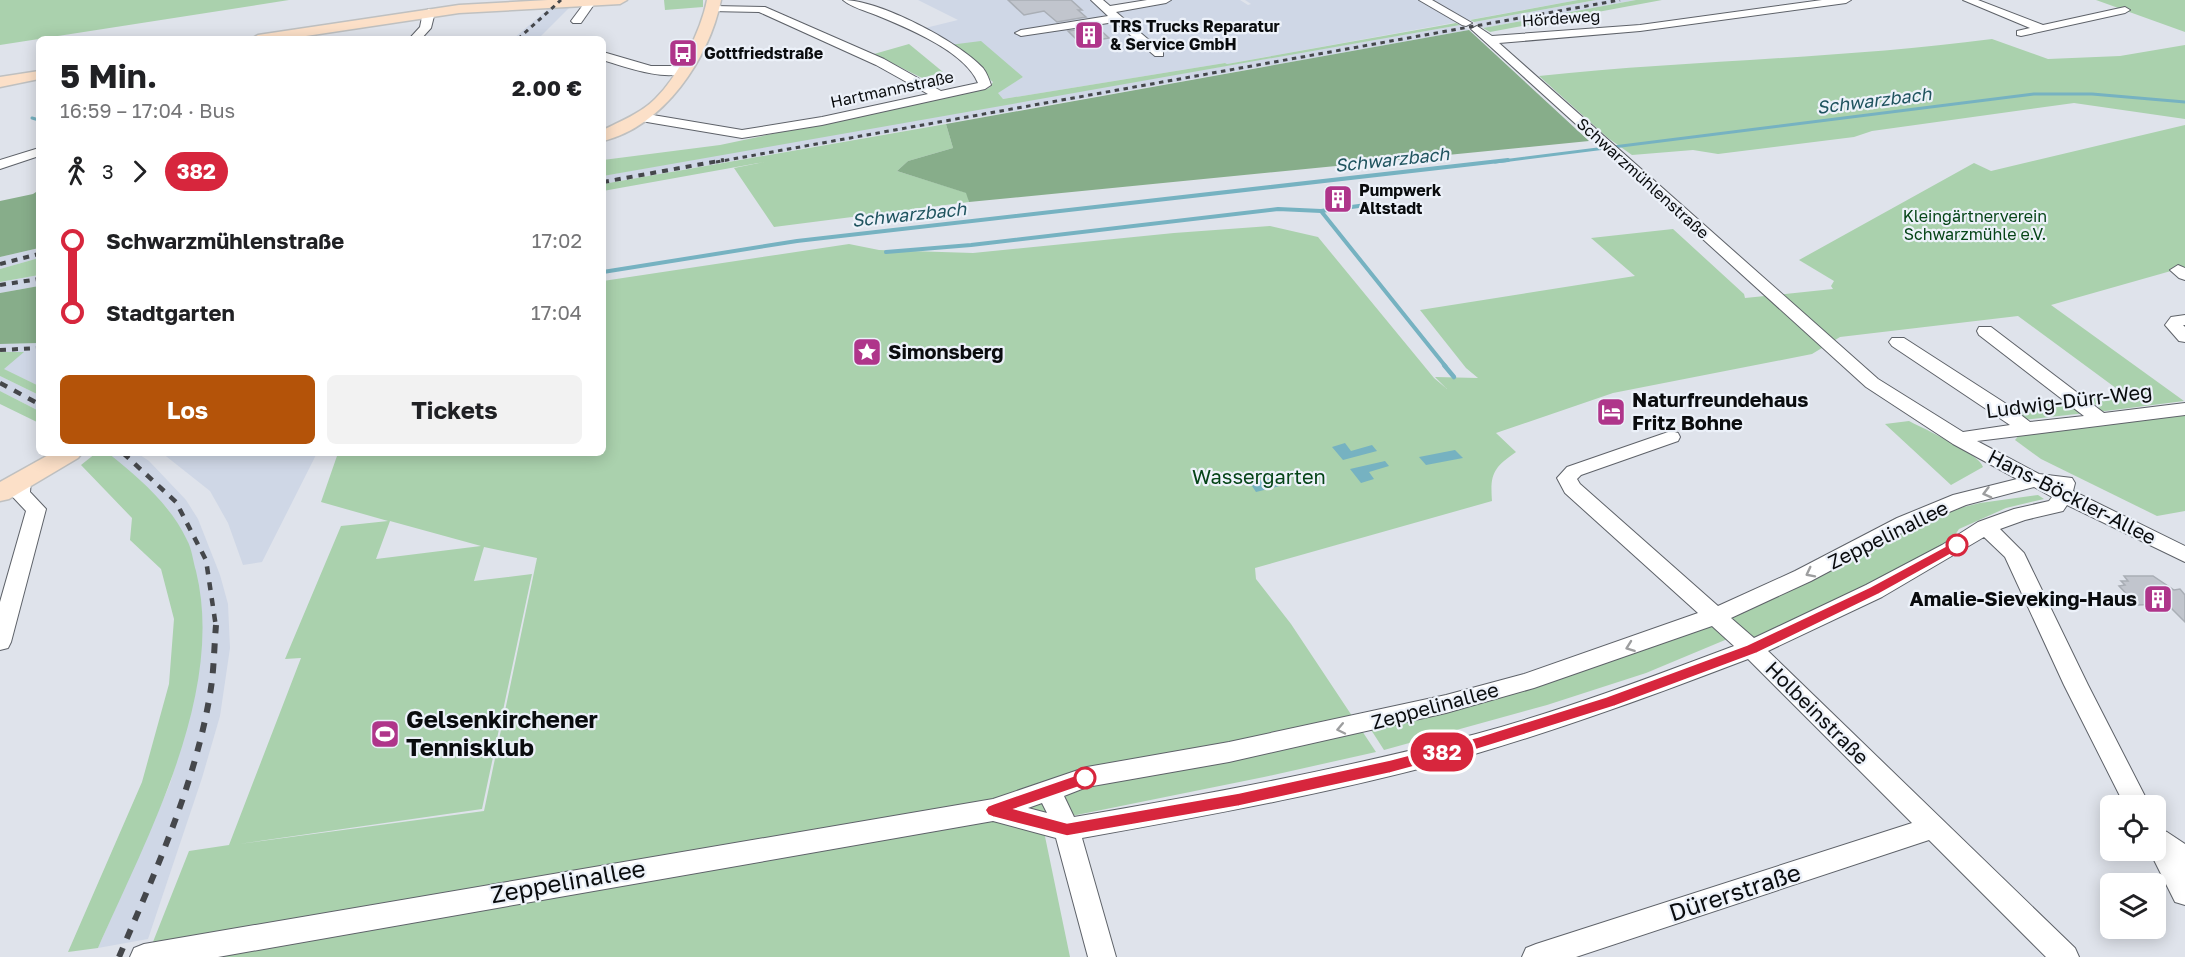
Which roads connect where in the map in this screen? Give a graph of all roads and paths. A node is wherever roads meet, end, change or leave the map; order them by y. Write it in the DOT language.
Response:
graph roads {
  1 [pos="620,0"];
  2 [pos="848,0"];
  3 [pos="1096,0"];
  4 [pos="1166,0"];
  5 [pos="1424,0"];
  6 [pos="1846,0"];
  7 [pos="1968,0"];
  8 [pos="590,3"];
  9 [pos="485,4"];
  10 [pos="714,5"];
  11 [pos="2125,10"];
  12 [pos="429,12"];
  13 [pos="1113,14"];
  14 [pos="577,21"];
  15 [pos="2044,29"];
  16 [pos="1021,33"];
  17 [pos="2021,33"];
  18 [pos="2061,35"];
  19 [pos="277,36"];
  20 [pos="418,36"];
  21 [pos="1491,40"];
  22 [pos="1159,54"];
  23 [pos="606,57"];
  24 [pos="682,70"];
  25 [pos="36,76"];
  26 [pos="0,82"];
  27 [pos="939,95"];
  28 [pos="641,117"];
  29 [pos="606,134"];
  30 [pos="36,153"];
  31 [pos="0,165"];
  32 [pos="2185,320"];
  33 [pos="1985,331"];
  34 [pos="2185,337"];
  35 [pos="1898,342"];
  36 [pos="2185,409"];
  37 [pos="2100,419"];
  38 [pos="2026,428"];
  39 [pos="1671,437"];
  40 [pos="1967,438"];
  41 [pos="63,456"];
  42 [pos="10,478"];
  43 [pos="2037,480"];
  44 [pos="2064,488"];
  45 [pos="0,494"];
  46 [pos="1985,527"];
  47 [pos="2185,544"];
  48 [pos="2185,555"];
  49 [pos="1715,616"];
  50 [pos="0,642"];
  51 [pos="1752,649"];
  52 [pos="1050,792"];
  53 [pos="2132,795"];
  54 [pos="993,810"];
  55 [pos="1933,828"];
  56 [pos="1067,830"];
  57 [pos="2166,846"];
  58 [pos="2166,858"];
  59 [pos="2185,859"];
  60 [pos="2185,893"];
  61 [pos="144,957"];
  62 [pos="1102,957"];
  63 [pos="1536,957"];
  64 [pos="2065,957"];
  1 -- 8 [label="main road"];
  2 -- 27 [label="street, Hartmannstraße"];
  3 -- 13 [label="street"];
  4 -- 13 [label="street"];
  5 -- 21 [label="street, Schwarzmühlenstraße"];
  6 -- 21 [label="street, Hördeweg"];
  7 -- 15 [label="street"];
  8 -- 9 [label="main road"];
  8 -- 14 [label="street"];
  9 -- 12 [label="main road"];
  10 -- 24 [label="main road"];
  10 -- 27 [label="street"];
  11 -- 15 [label="street"];
  12 -- 19 [label="main road"];
  12 -- 20 [label="street"];
  13 -- 16 [label="street"];
  13 -- 22 [label="street"];
  15 -- 17 [label="street"];
  15 -- 18 [label="street"];
  21 -- 40 [label="street, Schwarzmühlenstraße"];
  23 -- 24 [label="street"];
  24 -- 28 [label="main road"];
  25 -- 26 [label="main road"];
  27 -- 28 [label="street, Hartmannstraße"];
  28 -- 29 [label="main road"];
  30 -- 31 [label="street"];
  32 -- 34 [label="street"];
  33 -- 37 [label="street"];
  35 -- 38 [label="street"];
  36 -- 37 [label="street, Ludwig-Dürr-Weg"];
  37 -- 38 [label="street, Ludwig-Dürr-Weg"];
  38 -- 40 [label="street, Ludwig-Dürr-Weg"];
  39 -- 49 [label="street, Holbeinstraße"];
  40 -- 43 [label="street, Hans-Böckler-Allee"];
  40 -- 44 [label="street, Hans-Böckler-Allee"];
  41 -- 42 [label="main road"];
  42 -- 45 [label="main road"];
  42 -- 50 [label="street"];
  43 -- 44 [label="street, Zeppelinallee"];
  43 -- 49 [label="street, Zeppelinallee, one-way"];
  44 -- 46 [label="street, Zeppelinallee"];
  44 -- 47 [label="street, Hans-Böckler-Allee"];
  44 -- 48 [label="street, Hans-Böckler-Allee"];
  46 -- 51 [label="street, Zeppelinallee"];
  46 -- 53 [label="street"];
  49 -- 51 [label="street, Holbeinstraße"];
  49 -- 52 [label="street, Zeppelinallee, one-way"];
  51 -- 55 [label="street, Holbeinstraße"];
  51 -- 56 [label="street, Zeppelinallee"];
  52 -- 54 [label="street, Zeppelinallee"];
  52 -- 56 [label="street"];
  54 -- 56 [label="street, Zeppelinallee"];
  54 -- 61 [label="street, Zeppelinallee"];
  55 -- 63 [label="street, Dürerstraße"];
  55 -- 64 [label="street, Holbeinstraße"];
  56 -- 62 [label="street"];
  57 -- 59 [label="street"];
  58 -- 60 [label="street"];
}
